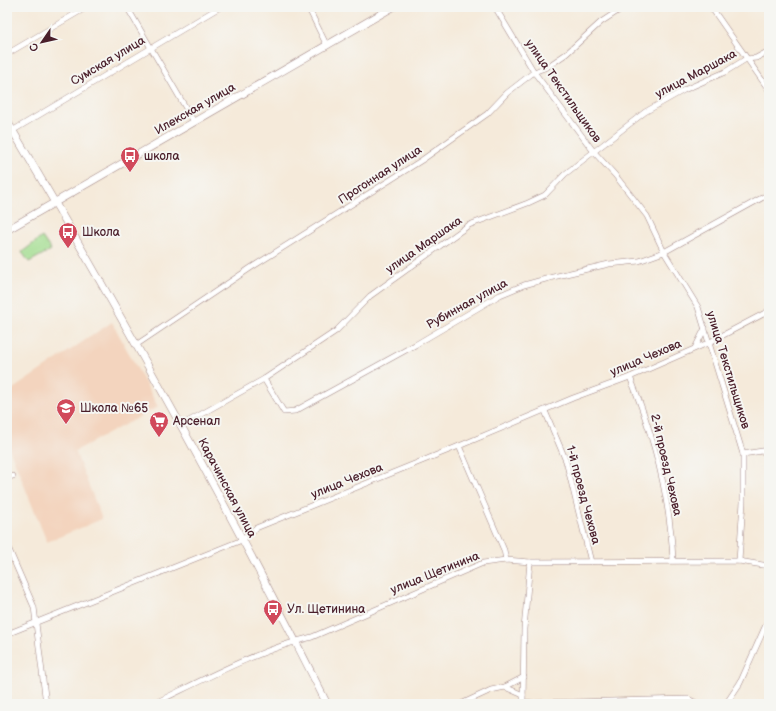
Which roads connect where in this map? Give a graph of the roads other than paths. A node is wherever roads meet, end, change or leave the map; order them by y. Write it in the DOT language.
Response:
graph roads {
  1 [pos="87,7"];
  2 [pos="128,7"];
  3 [pos="220,7"];
  4 [pos="308,7"];
  5 [pos="393,7"];
  6 [pos="495,7"];
  7 [pos="624,7"];
  8 [pos="711,7"];
  9 [pos="327,46"];
  10 [pos="150,47"];
  11 [pos="769,50"];
  12 [pos="7,54"];
  13 [pos="746,59"];
  14 [pos="534,72"];
  15 [pos="769,90"];
  16 [pos="7,121"];
  17 [pos="194,122"];
  18 [pos="10,132"];
  19 [pos="594,152"];
  20 [pos="769,194"];
  21 [pos="56,202"];
  22 [pos="7,230"];
  23 [pos="664,252"];
  24 [pos="769,311"];
  25 [pos="705,328"];
  26 [pos="710,342"];
  27 [pos="136,345"];
  28 [pos="695,348"];
  29 [pos="630,377"];
  30 [pos="264,379"];
  31 [pos="545,411"];
  32 [pos="180,426"];
  33 [pos="459,446"];
  34 [pos="769,450"];
  35 [pos="743,454"];
  36 [pos="13,476"];
  37 [pos="7,478"];
  38 [pos="242,540"];
  39 [pos="7,545"];
  40 [pos="506,560"];
  41 [pos="673,560"];
  42 [pos="739,561"];
  43 [pos="530,562"];
  44 [pos="590,562"];
  45 [pos="769,566"];
  46 [pos="769,618"];
  47 [pos="36,623"];
  48 [pos="767,630"];
  49 [pos="7,634"];
  50 [pos="296,641"];
  51 [pos="524,676"];
  52 [pos="505,687"];
  53 [pos="523,695"];
  54 [pos="523,703"];
  55 [pos="46,704"];
  56 [pos="152,704"];
  57 [pos="327,704"];
  58 [pos="461,704"];
  59 [pos="698,704"];
  60 [pos="726,704"];
  1 -- 12 [label="street"];
  2 -- 10 [label="street"];
  3 -- 10 [label="street, Сумская улица"];
  4 -- 9 [label="street"];
  5 -- 9 [label="street, Илекская улица"];
  6 -- 14 [label="street, улица Текстильщиков"];
  7 -- 14 [label="street, Прогонная улица"];
  8 -- 13 [label="street"];
  9 -- 17 [label="street, Илекская улица"];
  10 -- 17 [label="street"];
  10 -- 18 [label="street, Сумская улица"];
  11 -- 13 [label="street, улица Маршака"];
  13 -- 15 [label="street"];
  13 -- 19 [label="street, улица Маршака"];
  14 -- 19 [label="street, улица Текстильщиков"];
  14 -- 27 [label="street, Прогонная улица"];
  16 -- 18 [label="street, Карачинская улица"];
  17 -- 21 [label="street, Илекская улица"];
  18 -- 21 [label="street, Карачинская улица"];
  19 -- 23 [label="street, улица Текстильщиков"];
  19 -- 30 [label="street, улица Маршака"];
  20 -- 23 [label="street, Рубинная улица"];
  21 -- 22 [label="street, Илекская улица"];
  21 -- 27 [label="street, Карачинская улица"];
  23 -- 25 [label="street, улица Текстильщиков"];
  23 -- 30 [label="street, Рубинная улица"];
  24 -- 26 [label="street, улица Чехова"];
  25 -- 26 [label="street, улица Текстильщиков"];
  25 -- 28 [label="street, улица Чехова"];
  26 -- 28 [label="street, улица Чехова"];
  26 -- 35 [label="street, улица Текстильщиков"];
  27 -- 32 [label="street, Карачинская улица"];
  28 -- 29 [label="street, улица Чехова"];
  29 -- 31 [label="street, улица Чехова"];
  29 -- 41 [label="street, 2-й проезд Чехова"];
  30 -- 32 [label="street, улица Маршака"];
  31 -- 33 [label="street, улица Чехова"];
  31 -- 44 [label="street, 1-й проезд Чехова"];
  32 -- 38 [label="street, Карачинская улица"];
  33 -- 38 [label="street, улица Чехова"];
  33 -- 40 [label="street"];
  34 -- 35 [label="street"];
  35 -- 42 [label="street, улица Текстильщиков"];
  36 -- 37 [label="street"];
  38 -- 47 [label="street, улица Чехова"];
  38 -- 50 [label="street, Карачинская улица"];
  39 -- 47 [label="street"];
  40 -- 43 [label="street, улица Щетинина"];
  40 -- 50 [label="street, улица Щетинина"];
  41 -- 42 [label="street, улица Щетинина"];
  41 -- 44 [label="street, улица Щетинина"];
  42 -- 45 [label="street, улица Щетинина"];
  43 -- 44 [label="street, улица Щетинина"];
  43 -- 51 [label="street"];
  46 -- 48 [label="street"];
  47 -- 49 [label="street, улица Чехова"];
  47 -- 55 [label="street"];
  48 -- 60 [label="street"];
  50 -- 56 [label="street, улица Щетинина"];
  50 -- 57 [label="street, Карачинская улица"];
  51 -- 52 [label="street"];
  51 -- 53 [label="street"];
  52 -- 53 [label="street"];
  52 -- 58 [label="street"];
  53 -- 54 [label="street"];
  54 -- 59 [label="street"];
}
